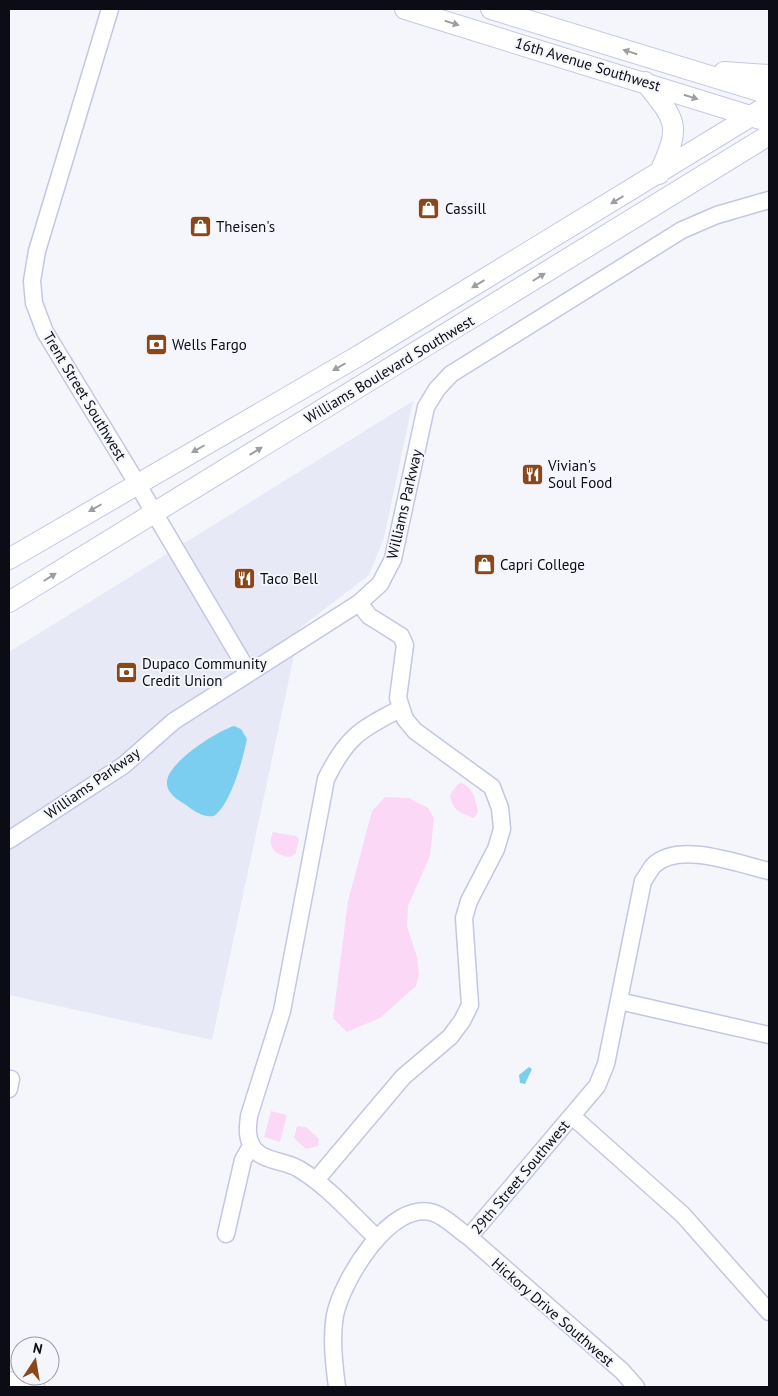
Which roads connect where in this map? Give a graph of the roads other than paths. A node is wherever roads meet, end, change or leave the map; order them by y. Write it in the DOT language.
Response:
graph roads {
  1 [pos="110,9"];
  2 [pos="405,9"];
  3 [pos="491,9"];
  4 [pos="677,66"];
  5 [pos="769,75"];
  6 [pos="645,82"];
  7 [pos="769,94"];
  8 [pos="769,105"];
  9 [pos="761,119"];
  10 [pos="769,135"];
  11 [pos="769,151"];
  12 [pos="659,174"];
  13 [pos="694,181"];
  14 [pos="769,200"];
  15 [pos="137,484"];
  16 [pos="154,512"];
  17 [pos="9,559"];
  18 [pos="9,602"];
  19 [pos="359,603"];
  20 [pos="249,673"];
  21 [pos="400,710"];
  22 [pos="9,840"];
  23 [pos="769,871"];
  24 [pos="619,1001"];
  25 [pos="769,1034"];
  26 [pos="9,1079"];
  27 [pos="9,1090"];
  28 [pos="572,1116"];
  29 [pos="252,1146"];
  30 [pos="316,1180"];
  31 [pos="226,1234"];
  32 [pos="468,1237"];
  33 [pos="377,1238"];
  34 [pos="769,1312"];
  35 [pos="9,1382"];
  36 [pos="34,1387"];
  37 [pos="337,1387"];
  38 [pos="636,1387"];
  1 -- 15 [label="street, Trent Street Southwest"];
  2 -- 6 [label="main road, 16th Avenue Southwest, one-way"];
  4 -- 3 [label="main road, 16th Avenue Southwest, one-way"];
  4 -- 5 [label="main road"];
  4 -- 7 [label="main road, 16th Avenue Southwest"];
  6 -- 9 [label="main road, 16th Avenue Southwest, one-way"];
  6 -- 12 [label="main road"];
  8 -- 9 [label="main road, Williams Boulevard Southwest"];
  9 -- 12 [label="main road, Williams Boulevard Southwest"];
  10 -- 13 [label="main road, Williams Boulevard Southwest"];
  11 -- 13 [label="main road"];
  12 -- 15 [label="main road, Williams Boulevard Southwest, one-way"];
  16 -- 13 [label="main road, Williams Boulevard Southwest, one-way"];
  14 -- 19 [label="street, Williams Parkway"];
  15 -- 16 [label="street, Trent Street Southwest"];
  15 -- 17 [label="main road, Williams Boulevard Southwest, one-way"];
  18 -- 16 [label="main road, Williams Boulevard Southwest, one-way"];
  16 -- 20 [label="street, Trent Street Southwest"];
  19 -- 20 [label="street, Williams Parkway"];
  19 -- 21 [label="street"];
  20 -- 22 [label="street, Williams Parkway"];
  21 -- 29 [label="street"];
  21 -- 30 [label="street"];
  23 -- 24 [label="street, 29th Street Southwest"];
  24 -- 25 [label="street"];
  24 -- 28 [label="street, 29th Street Southwest"];
  26 -- 27 [label="street"];
  28 -- 32 [label="street, 29th Street Southwest"];
  28 -- 34 [label="street"];
  29 -- 30 [label="street"];
  29 -- 31 [label="street"];
  30 -- 33 [label="street"];
  32 -- 33 [label="street, 29th Street Southwest"];
  32 -- 38 [label="street, Hickory Drive Southwest"];
  33 -- 37 [label="street, 29th Street Southwest"];
  35 -- 36 [label="main road"];
}
